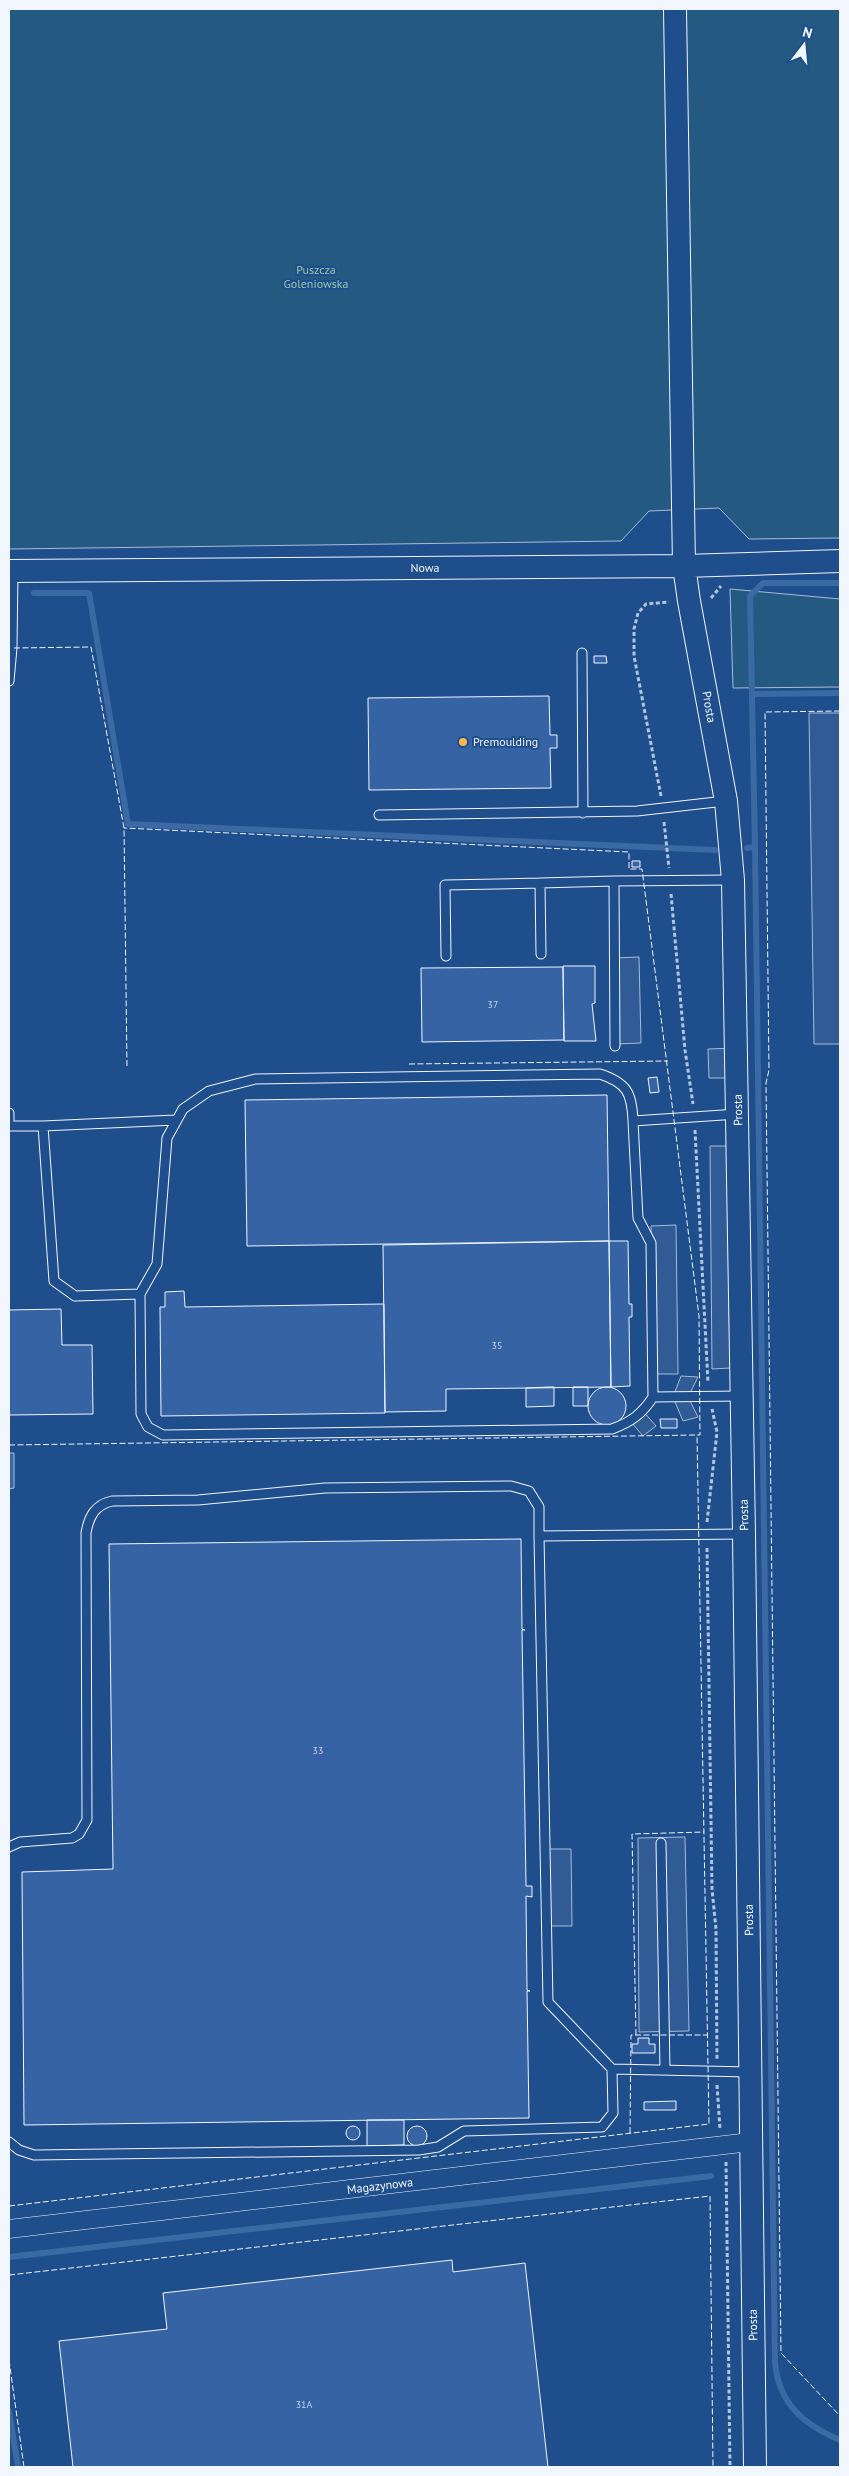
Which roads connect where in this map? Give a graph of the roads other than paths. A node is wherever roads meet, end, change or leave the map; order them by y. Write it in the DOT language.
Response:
graph roads {
  1 [pos="675,9"];
  2 [pos="840,561"];
  3 [pos="684,566"];
  4 [pos="11,571"];
  5 [pos="582,653"];
  6 [pos="9,681"];
  7 [pos="726,801"];
  8 [pos="583,814"];
  9 [pos="379,815"];
  10 [pos="733,880"];
  11 [pos="614,881"];
  12 [pos="540,882"];
  13 [pos="541,954"];
  14 [pos="446,956"];
  15 [pos="615,1046"];
  16 [pos="9,1113"];
  17 [pos="738,1114"];
  18 [pos="176,1120"];
  19 [pos="634,1121"];
  20 [pos="43,1126"];
  21 [pos="140,1294"];
  22 [pos="742,1396"];
  23 [pos="653,1397"];
  24 [pos="744,1534"];
  25 [pos="539,1536"];
  26 [pos="661,1843"];
  27 [pos="9,1847"];
  28 [pos="612,2069"];
  29 [pos="665,2070"];
  30 [pos="750,2072"];
  31 [pos="9,2142"];
  32 [pos="750,2142"];
  33 [pos="9,2229"];
  34 [pos="755,2467"];
  1 -- 3 [label="street, Prosta"];
  2 -- 3 [label="street, Nowa"];
  3 -- 4 [label="street, Nowa"];
  3 -- 7 [label="street, Prosta"];
  4 -- 6 [label="lane"];
  5 -- 8 [label="lane"];
  7 -- 8 [label="lane"];
  7 -- 10 [label="street, Prosta"];
  8 -- 9 [label="lane"];
  10 -- 11 [label="lane"];
  10 -- 17 [label="street, Prosta"];
  11 -- 12 [label="lane"];
  11 -- 15 [label="lane"];
  12 -- 13 [label="lane"];
  12 -- 14 [label="lane"];
  16 -- 20 [label="lane"];
  17 -- 19 [label="lane"];
  17 -- 22 [label="street, Prosta"];
  18 -- 19 [label="lane"];
  18 -- 20 [label="lane"];
  18 -- 21 [label="lane"];
  19 -- 23 [label="lane"];
  20 -- 21 [label="lane"];
  21 -- 23 [label="lane"];
  22 -- 23 [label="lane"];
  22 -- 24 [label="street, Prosta"];
  24 -- 25 [label="lane"];
  24 -- 30 [label="street, Prosta"];
  25 -- 27 [label="lane"];
  25 -- 28 [label="lane"];
  26 -- 29 [label="lane"];
  28 -- 29 [label="lane"];
  28 -- 31 [label="lane"];
  29 -- 30 [label="lane"];
  30 -- 32 [label="street, Prosta"];
  32 -- 33 [label="street, Magazynowa"];
  32 -- 34 [label="street, Prosta"];
}
